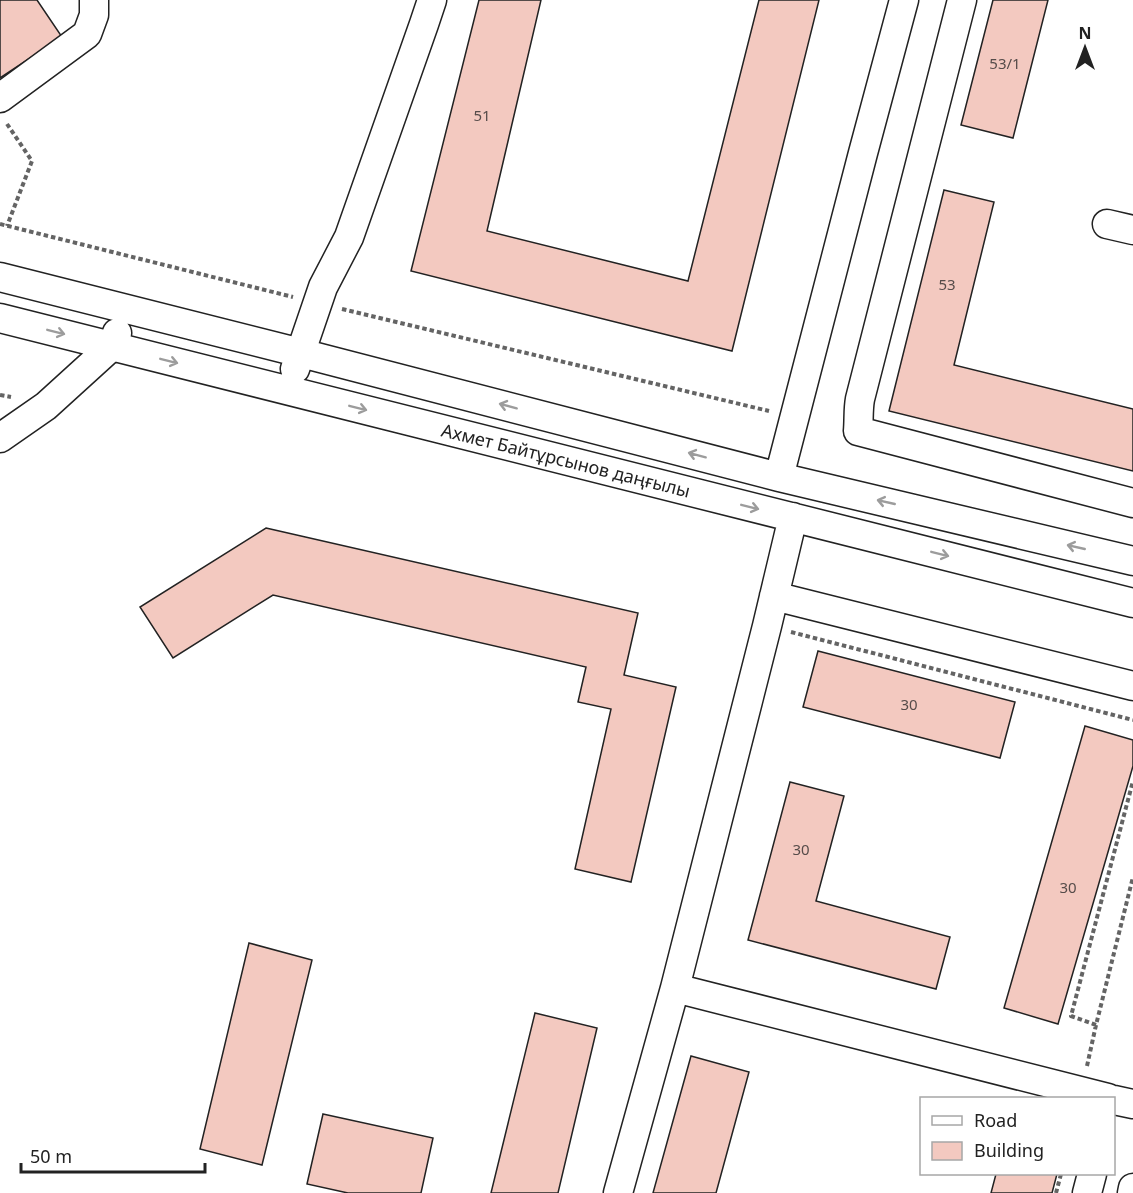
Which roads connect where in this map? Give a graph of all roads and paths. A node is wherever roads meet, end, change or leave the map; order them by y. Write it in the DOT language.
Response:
graph roads {
  1 [pos="94,0"];
  2 [pos="432,0"];
  3 [pos="904,0"];
  4 [pos="962,0"];
  5 [pos="3,110"];
  6 [pos="0,224"];
  7 [pos="7,226"];
  8 [pos="0,277"];
  9 [pos="318,303"];
  10 [pos="126,308"];
  11 [pos="0,318"];
  12 [pos="112,346"];
  13 [pos="301,352"];
  14 [pos="288,390"];
  15 [pos="795,417"];
  16 [pos="0,438"];
  17 [pos="779,477"];
  18 [pos="1133,503"];
  19 [pos="793,517"];
  20 [pos="1133,561"];
  21 [pos="774,596"];
  22 [pos="1133,603"];
  23 [pos="767,626"];
  24 [pos="1133,686"];
  25 [pos="1133,720"];
  26 [pos="1133,781"];
  27 [pos="1133,877"];
  28 [pos="675,988"];
  29 [pos="1096,1025"];
  30 [pos="1095,1096"];
  31 [pos="1115,1100"];
  32 [pos="1133,1104"];
  33 [pos="1060,1175"];
  34 [pos="1092,1175"];
  35 [pos="1133,1188"];
  36 [pos="618,1193"];
  37 [pos="1056,1193"];
  38 [pos="1087,1193"];
  39 [pos="1132,1193"];
  1 -- 5 [label="street"];
  2 -- 9 [label="street"];
  3 -- 15 [label="street"];
  4 -- 18 [label="street"];
  5 -- 7 [label="path"];
  6 -- 7 [label="path"];
  7 -- 9 [label="path"];
  8 -- 10 [label="street, Ахмет Байтұрсынов даңғылы"];
  9 -- 13 [label="street"];
  9 -- 15 [label="path"];
  10 -- 12 [label="street"];
  10 -- 13 [label="street, Ахмет Байтұрсынов даңғылы"];
  11 -- 12 [label="street, Ахмет Байтұрсынов даңғылы, one-way"];
  12 -- 14 [label="street, Ахмет Байтұрсынов даңғылы, one-way"];
  12 -- 16 [label="street"];
  13 -- 14 [label="street"];
  17 -- 13 [label="street, Ахмет Байтұрсынов даңғылы, one-way"];
  14 -- 19 [label="street, Ахмет Байтұрсынов даңғылы, one-way"];
  15 -- 17 [label="street"];
  20 -- 17 [label="street, Ахмет Байтұрсынов даңғылы, one-way"];
  19 -- 21 [label="street"];
  19 -- 22 [label="street, Ахмет Байтұрсынов даңғылы, one-way"];
  21 -- 23 [label="street"];
  21 -- 24 [label="street"];
  23 -- 25 [label="path"];
  23 -- 28 [label="street"];
  26 -- 29 [label="path"];
  27 -- 29 [label="path"];
  28 -- 30 [label="street"];
  28 -- 36 [label="street"];
  29 -- 30 [label="path"];
  31 -- 32 [label="street"];
  33 -- 37 [label="path"];
  34 -- 38 [label="street"];
  35 -- 39 [label="street"];
}
